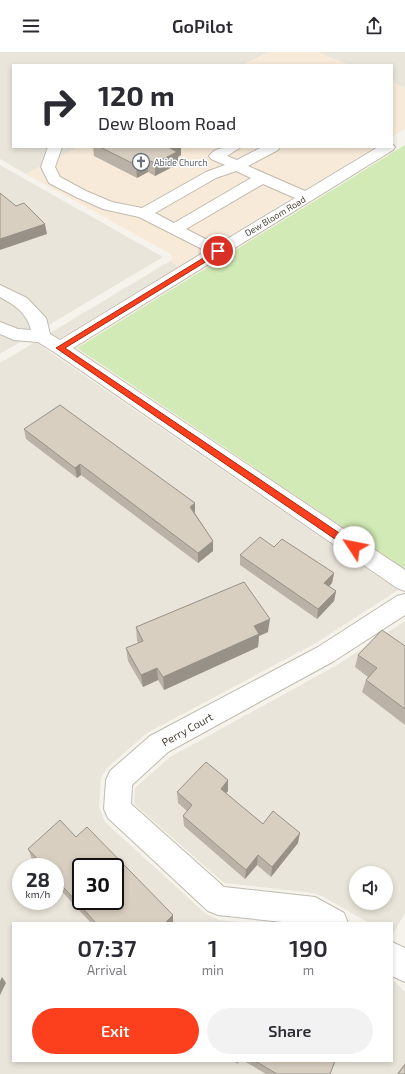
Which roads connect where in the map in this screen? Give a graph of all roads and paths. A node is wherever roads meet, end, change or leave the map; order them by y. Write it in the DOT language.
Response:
graph roads {
  1 [pos="55,148"];
  2 [pos="232,148"];
  3 [pos="271,148"];
  4 [pos="386,148"];
  5 [pos="237,166"];
  6 [pos="262,178"];
  7 [pos="306,197"];
  8 [pos="144,213"];
  9 [pos="174,229"];
  10 [pos="218,251"];
  11 [pos="0,290"];
  12 [pos="0,327"];
  13 [pos="42,337"];
  14 [pos="60,348"];
  15 [pos="405,582"];
  16 [pos="405,603"];
  17 [pos="332,922"];
  1 -- 8 [label="street"];
  2 -- 5 [label="street"];
  3 -- 5 [label="street"];
  4 -- 7 [label="street, Dew Bloom Road"];
  5 -- 6 [label="street"];
  5 -- 8 [label="street"];
  6 -- 7 [label="street"];
  6 -- 9 [label="street"];
  7 -- 10 [label="street, Dew Bloom Road"];
  8 -- 9 [label="street"];
  9 -- 10 [label="street"];
  10 -- 14 [label="street, Dew Bloom Road"];
  11 -- 13 [label="street"];
  12 -- 13 [label="street"];
  13 -- 14 [label="street"];
  14 -- 15 [label="street"];
  16 -- 17 [label="street, Perry Court"];
}
